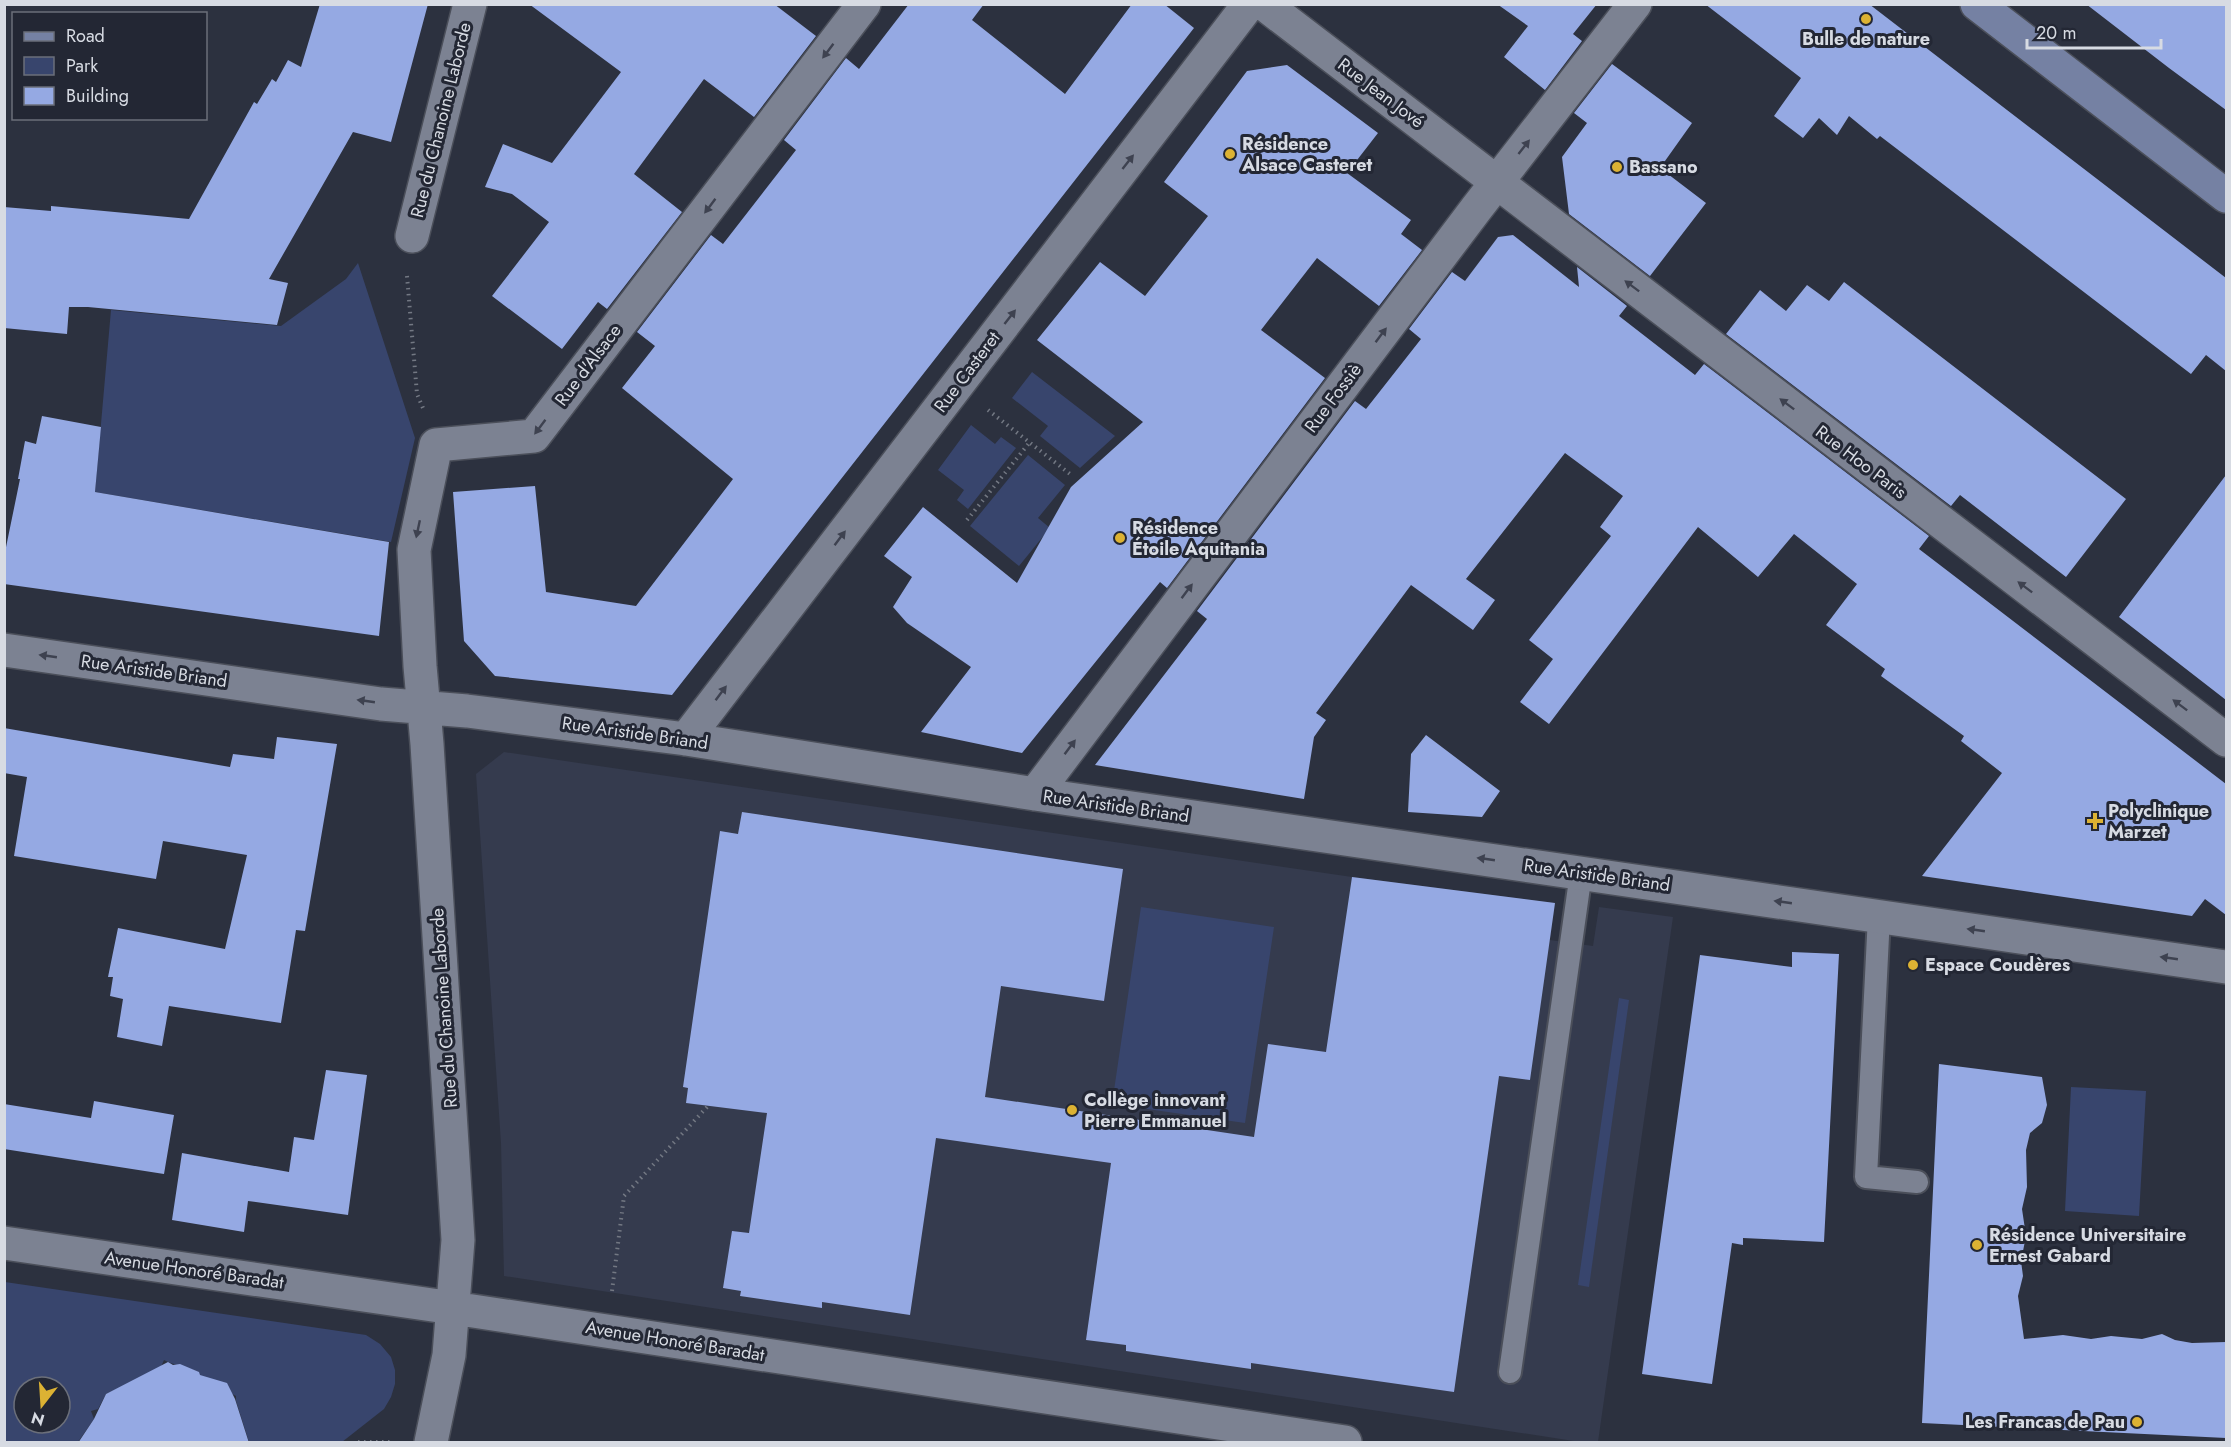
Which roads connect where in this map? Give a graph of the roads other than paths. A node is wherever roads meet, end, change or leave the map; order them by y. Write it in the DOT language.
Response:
graph roads {
  1 [pos="470,4"];
  2 [pos="864,4"];
  3 [pos="1250,4"];
  4 [pos="1264,4"];
  5 [pos="1635,4"];
  6 [pos="1977,4"];
  7 [pos="1497,182"];
  8 [pos="2226,196"];
  9 [pos="412,236"];
  10 [pos="4,650"];
  11 [pos="424,709"];
  12 [pos="686,739"];
  13 [pos="2226,740"];
  14 [pos="1035,794"];
  15 [pos="1581,873"];
  16 [pos="1879,916"];
  17 [pos="2226,967"];
  18 [pos="1917,1182"];
  19 [pos="4,1243"];
  20 [pos="453,1308"];
  21 [pos="1510,1372"];
  22 [pos="431,1443"];
  23 [pos="1346,1443"];
  1 -- 9 [label="street, Rue du Chanoine Laborde"];
  2 -- 11 [label="street, Rue d'Alsace, one-way"];
  12 -- 3 [label="street, Rue Casteret, one-way"];
  4 -- 7 [label="street, Rue Jean Jové"];
  7 -- 5 [label="street, Rue Fossiè, one-way"];
  6 -- 8 [label="main road"];
  13 -- 7 [label="street, Rue Hoo Paris, one-way"];
  14 -- 7 [label="street, Rue Fossiè, one-way"];
  11 -- 10 [label="street, Rue Aristide Briand, one-way"];
  11 -- 12 [label="street, Rue Aristide Briand"];
  11 -- 20 [label="street, Rue du Chanoine Laborde"];
  12 -- 14 [label="street, Rue Aristide Briand"];
  15 -- 14 [label="street, Rue Aristide Briand, one-way"];
  16 -- 15 [label="street, Rue Aristide Briand, one-way"];
  15 -- 21 [label="lane"];
  17 -- 16 [label="street, Rue Aristide Briand, one-way"];
  16 -- 18 [label="lane"];
  19 -- 20 [label="street, Avenue Honoré Baradat"];
  20 -- 22 [label="street, Rue du Chanoine Laborde"];
  20 -- 23 [label="street, Avenue Honoré Baradat"];
}
